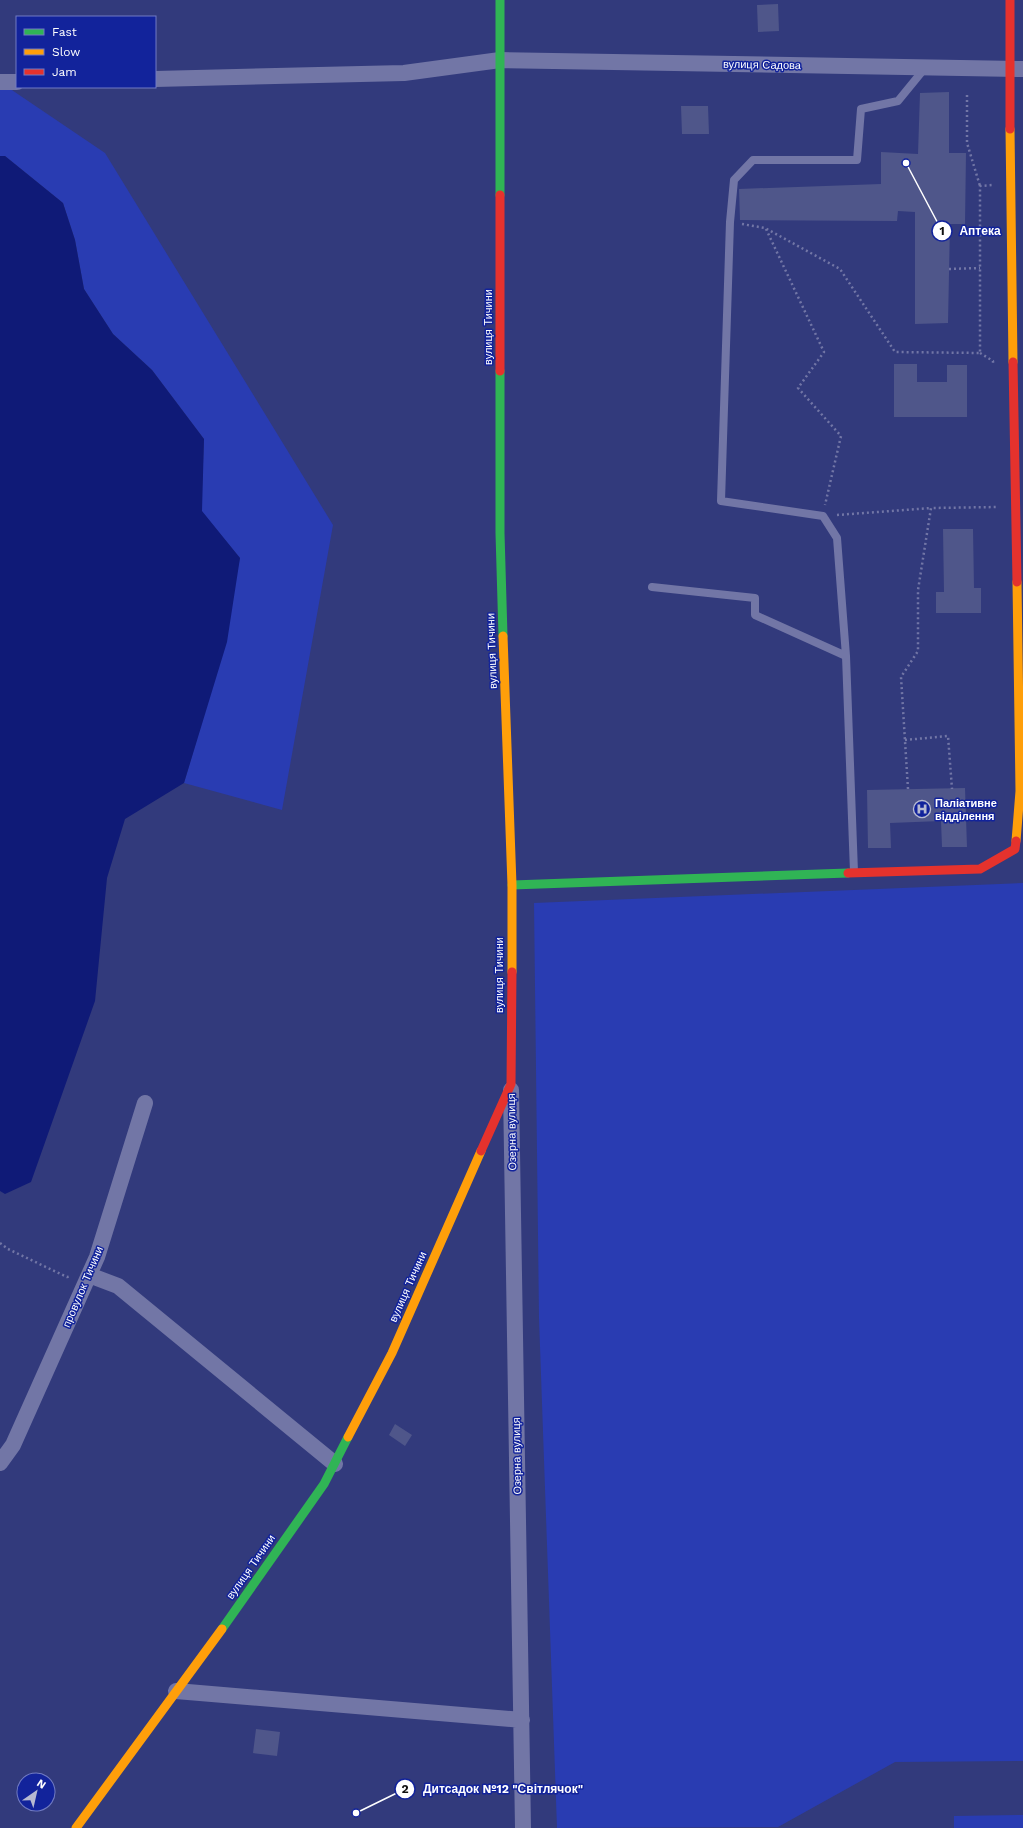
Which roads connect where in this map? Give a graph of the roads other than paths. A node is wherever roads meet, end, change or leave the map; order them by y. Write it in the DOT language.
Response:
graph roads {
  1 [pos="500,0"];
  2 [pos="1010,0"];
  3 [pos="500,60"];
  4 [pos="925,68"];
  5 [pos="1016,69"];
  6 [pos="156,79"];
  7 [pos="0,82"];
  8 [pos="16,82"];
  9 [pos="652,587"];
  10 [pos="846,656"];
  11 [pos="1020,666"];
  12 [pos="854,874"];
  13 [pos="512,885"];
  14 [pos="511,1084"];
  15 [pos="145,1103"];
  16 [pos="89,1275"];
  17 [pos="0,1463"];
  18 [pos="335,1464"];
  19 [pos="176,1691"];
  20 [pos="522,1720"];
  21 [pos="76,1828"];
  22 [pos="523,1828"];
  1 -- 3 [label="street, вулиця Тичини"];
  2 -- 5 [label="street"];
  3 -- 4 [label="street, вулиця Садова"];
  3 -- 6 [label="street, вулиця Садова"];
  3 -- 13 [label="street, вулиця Тичини"];
  4 -- 5 [label="street, вулиця Садова"];
  4 -- 10 [label="lane"];
  5 -- 11 [label="street"];
  7 -- 8 [label="street"];
  9 -- 10 [label="lane"];
  10 -- 12 [label="lane"];
  11 -- 12 [label="street"];
  12 -- 13 [label="street"];
  13 -- 14 [label="street, вулиця Тичини"];
  14 -- 18 [label="street, вулиця Тичини"];
  14 -- 20 [label="street, Озерна вулиця"];
  15 -- 16 [label="street, провулок Тичини"];
  16 -- 17 [label="street, провулок Тичини"];
  16 -- 18 [label="street"];
  18 -- 19 [label="street, вулиця Тичини"];
  19 -- 20 [label="street"];
  19 -- 21 [label="street, вулиця Тичини"];
  20 -- 22 [label="street, Озерна вулиця"];
}
